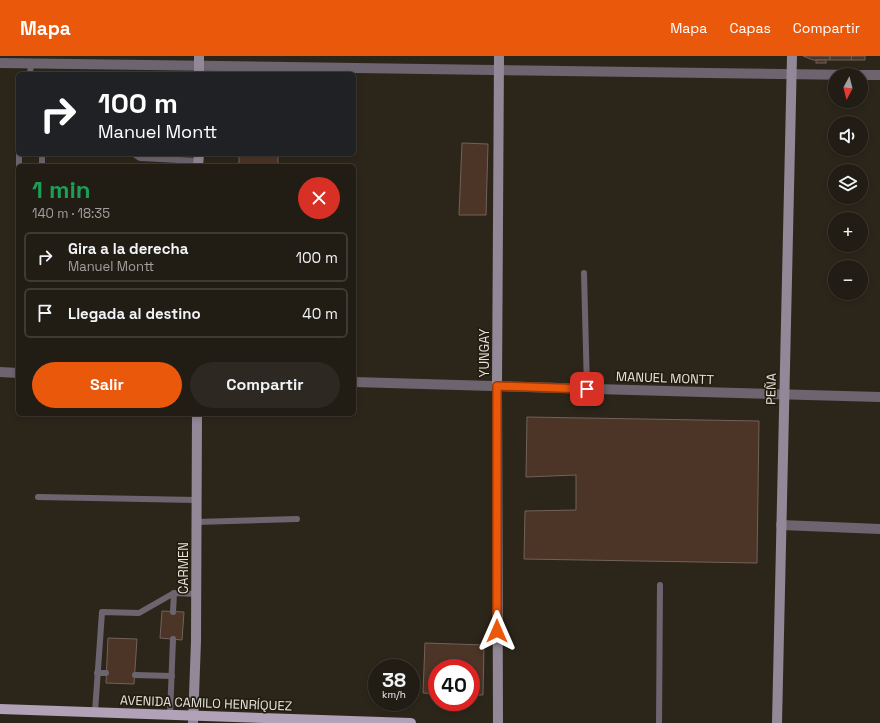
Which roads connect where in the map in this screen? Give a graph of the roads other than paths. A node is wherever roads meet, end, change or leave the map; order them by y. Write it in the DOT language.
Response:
graph roads {
  1 [pos="499,56"];
  2 [pos="792,56"];
  3 [pos="0,63"];
  4 [pos="31,63"];
  5 [pos="199,65"];
  6 [pos="499,70"];
  7 [pos="30,72"];
  8 [pos="792,74"];
  9 [pos="828,75"];
  10 [pos="868,75"];
  11 [pos="880,75"];
  12 [pos="137,156"];
  13 [pos="199,160"];
  14 [pos="584,273"];
  15 [pos="0,372"];
  16 [pos="16,373"];
  17 [pos="356,382"];
  18 [pos="497,386"];
  19 [pos="587,389"];
  20 [pos="784,394"];
  21 [pos="880,397"];
  22 [pos="197,416"];
  23 [pos="38,498"];
  24 [pos="196,500"];
  25 [pos="297,519"];
  26 [pos="196,522"];
  27 [pos="781,525"];
  28 [pos="880,529"];
  29 [pos="660,584"];
  30 [pos="174,593"];
  31 [pos="196,594"];
  32 [pos="173,612"];
  33 [pos="173,639"];
  34 [pos="97,673"];
  35 [pos="106,673"];
  36 [pos="135,674"];
  37 [pos="172,676"];
  38 [pos="0,709"];
  39 [pos="95,712"];
  40 [pos="170,715"];
  41 [pos="193,719"];
  42 [pos="411,723"];
  43 [pos="498,723"];
  44 [pos="659,723"];
  45 [pos="777,723"];
  1 -- 6 [label="street, YUNGAY"];
  2 -- 8 [label="street, PEÑA"];
  3 -- 4 [label="street"];
  4 -- 5 [label="street"];
  4 -- 7 [label="lane"];
  5 -- 6 [label="street"];
  6 -- 8 [label="street"];
  6 -- 18 [label="street, YUNGAY"];
  8 -- 9 [label="street"];
  8 -- 20 [label="street, PEÑA"];
  10 -- 11 [label="street"];
  12 -- 13 [label="lane"];
  14 -- 19 [label="lane"];
  15 -- 16 [label="street"];
  17 -- 18 [label="street, MANUEL MONTT"];
  18 -- 19 [label="street, MANUEL MONTT"];
  18 -- 43 [label="street, YUNGAY"];
  19 -- 20 [label="street, MANUEL MONTT"];
  20 -- 21 [label="street, MANUEL MONTT"];
  20 -- 27 [label="street, PEÑA"];
  22 -- 24 [label="street, CARMEN"];
  23 -- 24 [label="lane"];
  24 -- 26 [label="street, CARMEN"];
  25 -- 26 [label="lane"];
  26 -- 31 [label="street, CARMEN"];
  27 -- 28 [label="street"];
  27 -- 45 [label="street, PEÑA"];
  29 -- 44 [label="lane"];
  30 -- 31 [label="lane"];
  30 -- 32 [label="lane"];
  30 -- 34 [label="lane"];
  31 -- 41 [label="street, CARMEN"];
  33 -- 37 [label="lane"];
  34 -- 35 [label="lane"];
  34 -- 39 [label="lane"];
  36 -- 37 [label="lane"];
  37 -- 40 [label="lane"];
  38 -- 39 [label="main road, AVENIDA CAMILO HENRÍQUEZ"];
  39 -- 40 [label="main road, AVENIDA CAMILO HENRÍQUEZ"];
  40 -- 41 [label="main road, AVENIDA CAMILO HENRÍQUEZ"];
  41 -- 42 [label="main road, AVENIDA CAMILO HENRÍQUEZ"];
}
